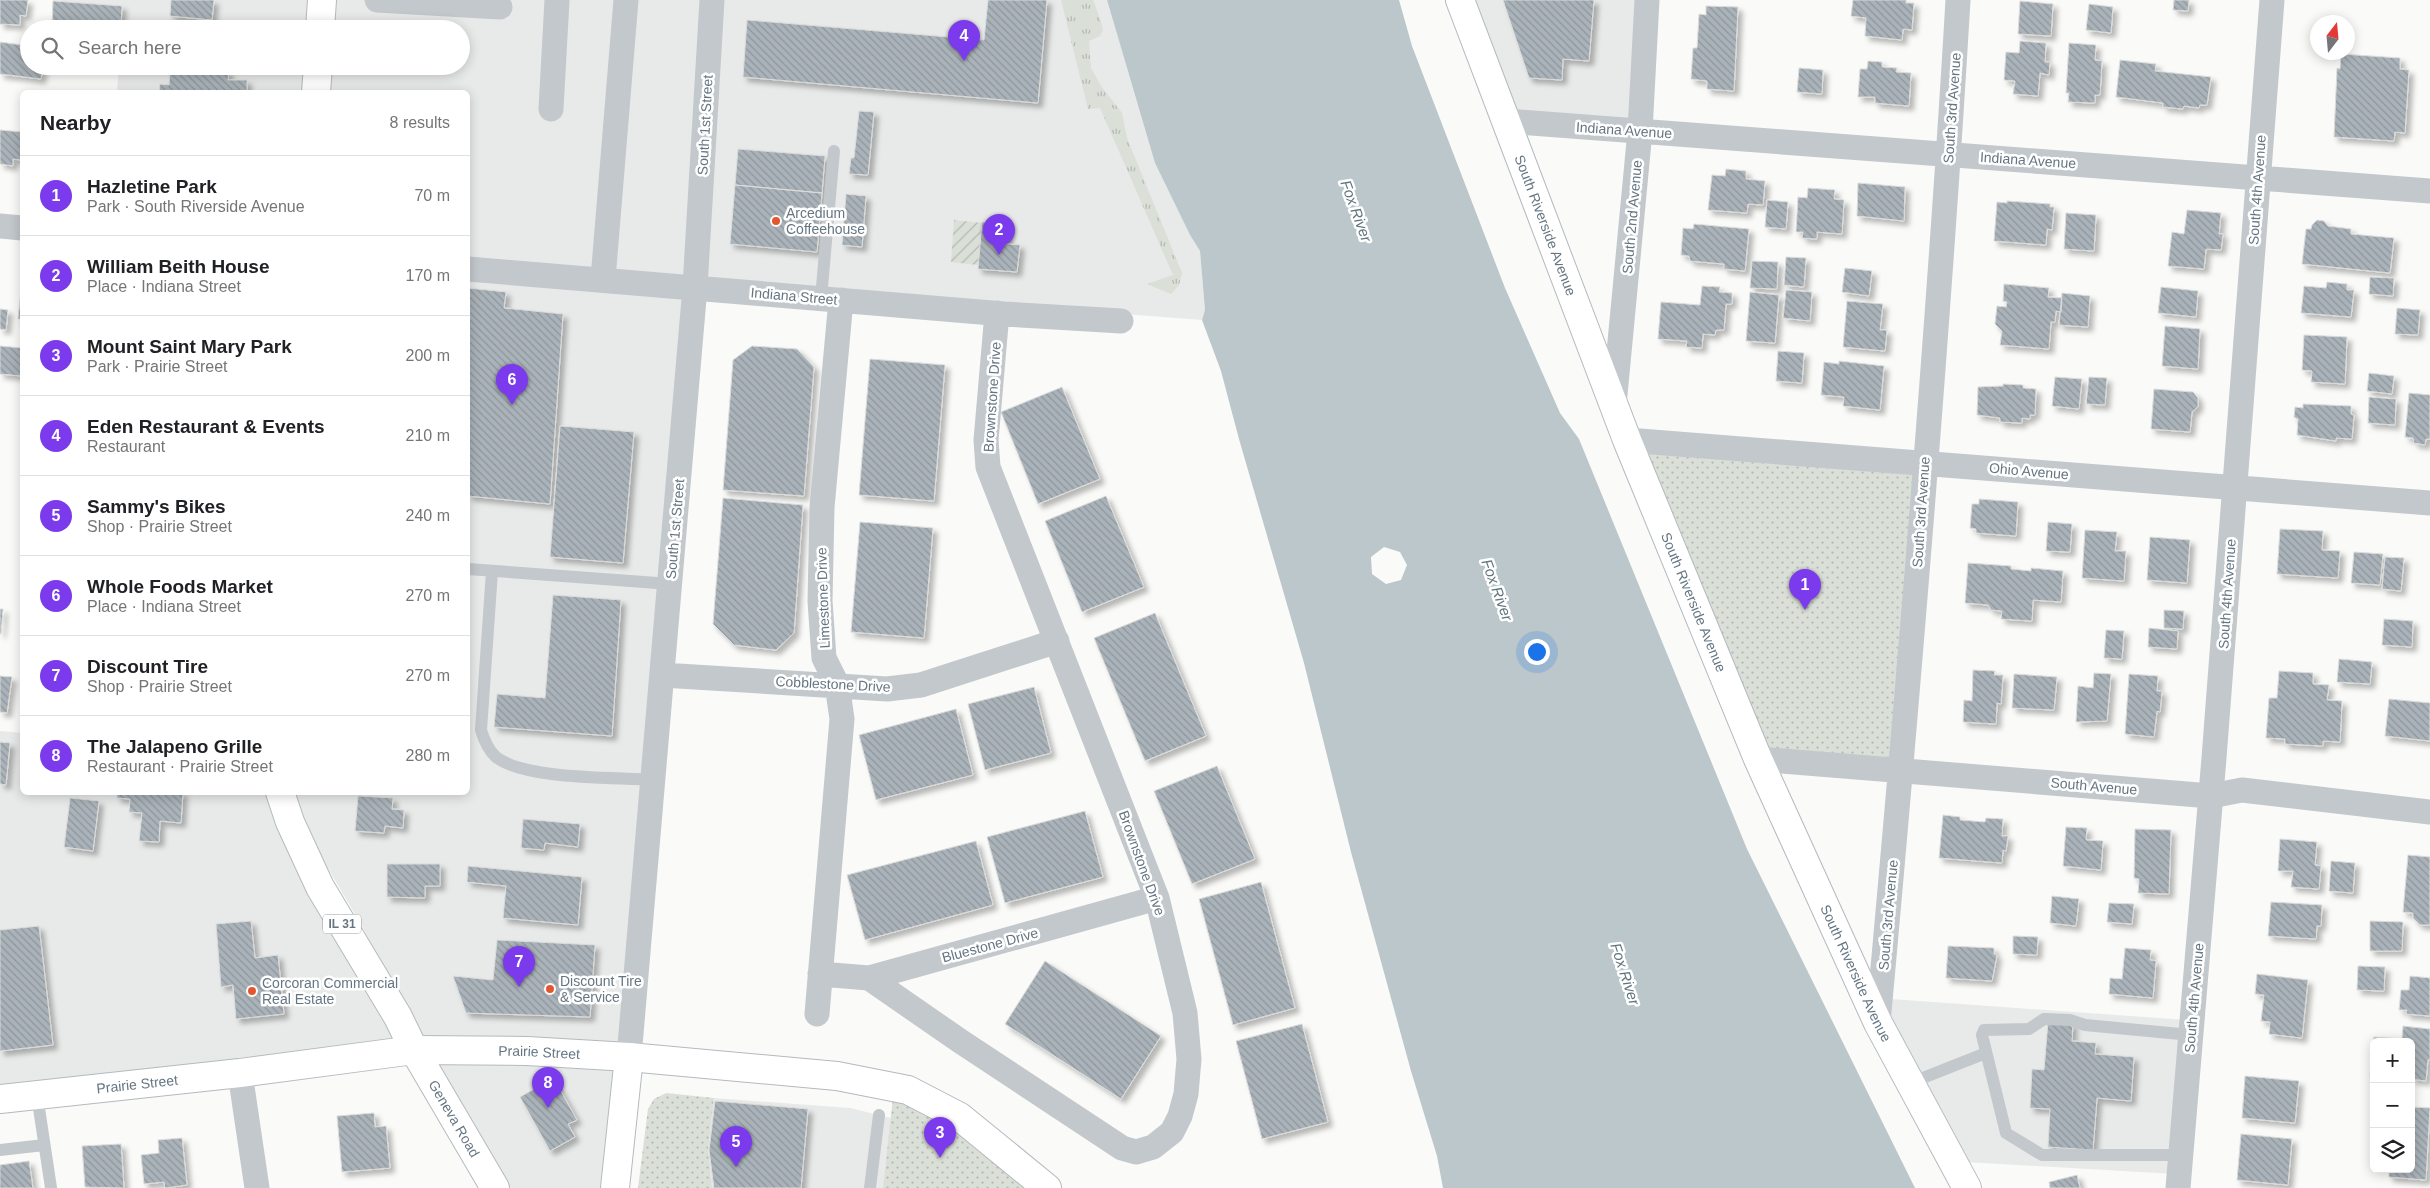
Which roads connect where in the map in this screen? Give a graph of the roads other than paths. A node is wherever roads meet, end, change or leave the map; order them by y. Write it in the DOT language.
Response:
graph roads {
  1 [pos="322,0"];
  2 [pos="378,0"];
  3 [pos="556,0"];
  4 [pos="626,0"];
  5 [pos="712,0"];
  6 [pos="1460,0"];
  7 [pos="1647,0"];
  8 [pos="1958,0"];
  9 [pos="2272,0"];
  10 [pos="500,7"];
  11 [pos="321,20"];
  12 [pos="317,75"];
  13 [pos="316,90"];
  14 [pos="551,109"];
  15 [pos="1506,121"];
  16 [pos="1640,131"];
  17 [pos="834,151"];
  18 [pos="1949,154"];
  19 [pos="2258,178"];
  20 [pos="2430,191"];
  21 [pos="0,226"];
  22 [pos="20,228"];
  23 [pos="470,269"];
  24 [pos="603,279"];
  25 [pos="695,287"];
  26 [pos="831,299"];
  27 [pos="997,313"];
  28 [pos="1121,321"];
  29 [pos="1614,405"];
  30 [pos="1627,440"];
  31 [pos="1925,462"];
  32 [pos="2235,487"];
  33 [pos="2430,503"];
  34 [pos="470,569"];
  35 [pos="492,571"];
  36 [pos="670,584"];
  37 [pos="1057,641"];
  38 [pos="662,674"];
  39 [pos="837,684"];
  40 [pos="1758,759"];
  41 [pos="1901,770"];
  42 [pos="653,780"];
  43 [pos="281,795"];
  44 [pos="2211,796"];
  45 [pos="2430,812"];
  46 [pos="1157,898"];
  47 [pos="820,974"];
  48 [pos="869,978"];
  49 [pos="817,1014"];
  50 [pos="1878,1023"];
  51 [pos="2191,1035"];
  52 [pos="414,1050"];
  53 [pos="1986,1053"];
  54 [pos="629,1057"];
  55 [pos="240,1073"];
  56 [pos="1910,1083"];
  57 [pos="36,1094"];
  58 [pos="0,1099"];
  59 [pos="878,1115"];
  60 [pos="44,1145"];
  61 [pos="0,1150"];
  62 [pos="2181,1155"];
  63 [pos="51,1188"];
  64 [pos="257,1188"];
  65 [pos="495,1188"];
  66 [pos="615,1188"];
  67 [pos="870,1188"];
  68 [pos="1046,1188"];
  69 [pos="1967,1188"];
  70 [pos="2178,1188"];
  1 -- 11 [label="street"];
  2 -- 10 [label="street"];
  3 -- 14 [label="street"];
  4 -- 24 [label="street"];
  5 -- 25 [label="street, South 1st Street"];
  6 -- 15 [label="street, South Riverside Avenue"];
  7 -- 16 [label="street, South 2nd Avenue"];
  8 -- 18 [label="street, South 3rd Avenue"];
  9 -- 19 [label="street, South 4th Avenue"];
  12 -- 13 [label="street"];
  15 -- 16 [label="street, Indiana Avenue"];
  15 -- 29 [label="street, South Riverside Avenue"];
  16 -- 18 [label="street, Indiana Avenue"];
  16 -- 29 [label="street, South 2nd Avenue"];
  17 -- 26 [label="lane"];
  18 -- 19 [label="street, Indiana Avenue"];
  18 -- 31 [label="street, South 3rd Avenue"];
  19 -- 20 [label="street, Indiana Avenue"];
  19 -- 32 [label="street, South 4th Avenue"];
  21 -- 22 [label="street"];
  23 -- 24 [label="street, Indiana Street"];
  24 -- 25 [label="street, Indiana Street"];
  25 -- 26 [label="street, Indiana Street"];
  25 -- 36 [label="street, South 1st Street"];
  26 -- 27 [label="street, Indiana Street"];
  26 -- 39 [label="street, Limestone Drive"];
  27 -- 28 [label="street, Indiana Street"];
  27 -- 37 [label="street, Brownstone Drive"];
  29 -- 30 [label="street, South Riverside Avenue"];
  30 -- 31 [label="street, Ohio Avenue"];
  30 -- 40 [label="street, South Riverside Avenue"];
  31 -- 32 [label="street, Ohio Avenue"];
  31 -- 41 [label="street, South 3rd Avenue"];
  32 -- 33 [label="street, Ohio Avenue"];
  32 -- 44 [label="street, South 4th Avenue"];
  34 -- 35 [label="lane"];
  35 -- 36 [label="lane"];
  35 -- 42 [label="lane"];
  36 -- 38 [label="street, South 1st Street"];
  37 -- 39 [label="street, Cobblestone Drive"];
  37 -- 46 [label="street, Brownstone Drive"];
  38 -- 39 [label="street, Cobblestone Drive"];
  38 -- 42 [label="street, South 1st Street"];
  39 -- 47 [label="street, Limestone Drive"];
  40 -- 41 [label="street, South Avenue"];
  40 -- 50 [label="street, South Riverside Avenue"];
  41 -- 44 [label="street, South Avenue"];
  41 -- 50 [label="street, South 3rd Avenue"];
  42 -- 54 [label="street, South 1st Street"];
  43 -- 52 [label="street, IL 31"];
  44 -- 45 [label="street, South Avenue"];
  44 -- 51 [label="street, South 4th Avenue"];
  46 -- 48 [label="street, Bluestone Drive"];
  46 -- 48 [label="street, Brownstone Drive"];
  47 -- 48 [label="street, Bluestone Drive"];
  47 -- 49 [label="street, Limestone Drive"];
  50 -- 56 [label="street, South Riverside Avenue"];
  51 -- 53 [label="lane"];
  51 -- 62 [label="street, South 4th Avenue"];
  52 -- 54 [label="street, Prairie Street"];
  52 -- 55 [label="street, Prairie Street"];
  52 -- 65 [label="street, Geneva Road / IL 31"];
  53 -- 56 [label="lane"];
  53 -- 62 [label="lane"];
  54 -- 66 [label="street"];
  54 -- 68 [label="street, Prairie Street"];
  55 -- 57 [label="street, Prairie Street"];
  55 -- 64 [label="street"];
  56 -- 69 [label="street, South Riverside Avenue"];
  57 -- 58 [label="street, Prairie Street"];
  57 -- 60 [label="lane"];
  59 -- 67 [label="lane"];
  60 -- 61 [label="lane"];
  60 -- 63 [label="lane"];
  62 -- 70 [label="street, South 4th Avenue"];
}
